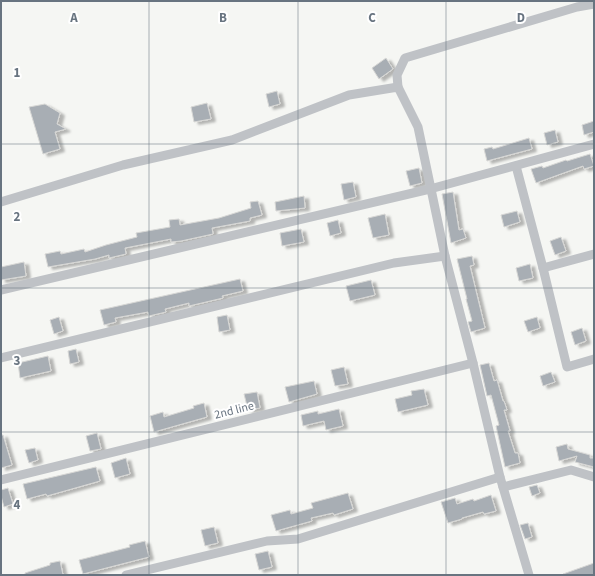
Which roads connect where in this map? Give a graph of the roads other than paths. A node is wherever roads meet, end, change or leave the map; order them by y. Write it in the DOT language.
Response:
graph roads {
  1 [pos="594,4"];
  2 [pos="398,86"];
  3 [pos="594,144"];
  4 [pos="516,166"];
  5 [pos="430,189"];
  6 [pos="1,202"];
  7 [pos="594,254"];
  8 [pos="445,256"];
  9 [pos="544,268"];
  10 [pos="1,290"];
  11 [pos="1,358"];
  12 [pos="594,359"];
  13 [pos="472,363"];
  14 [pos="594,477"];
  15 [pos="500,478"];
  16 [pos="1,480"];
  17 [pos="503,487"];
  18 [pos="126,575"];
  19 [pos="529,575"];
  1 -- 2 [label="street"];
  2 -- 5 [label="street"];
  2 -- 6 [label="street"];
  3 -- 4 [label="street"];
  4 -- 5 [label="street"];
  4 -- 9 [label="street"];
  5 -- 8 [label="street"];
  5 -- 10 [label="street"];
  7 -- 9 [label="street"];
  8 -- 11 [label="street"];
  8 -- 13 [label="street"];
  9 -- 12 [label="street"];
  13 -- 15 [label="street"];
  13 -- 16 [label="street, 2nd line"];
  14 -- 17 [label="street"];
  15 -- 17 [label="street"];
  15 -- 18 [label="street"];
  17 -- 19 [label="street"];
}
